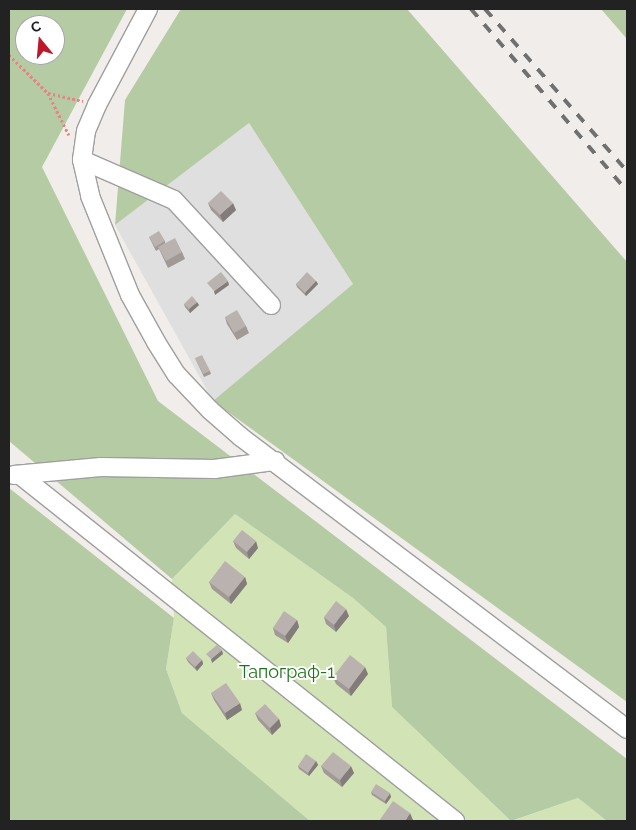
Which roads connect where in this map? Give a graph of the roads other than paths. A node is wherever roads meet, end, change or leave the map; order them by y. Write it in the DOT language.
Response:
graph roads {
  1 [pos="148,9"];
  2 [pos="82,160"];
  3 [pos="271,305"];
  4 [pos="275,461"];
  5 [pos="14,475"];
  6 [pos="627,729"];
  7 [pos="455,821"];
  1 -- 2 [label="street"];
  2 -- 3 [label="street"];
  2 -- 4 [label="street"];
  4 -- 5 [label="street"];
  4 -- 6 [label="street"];
  5 -- 7 [label="street"];
}
